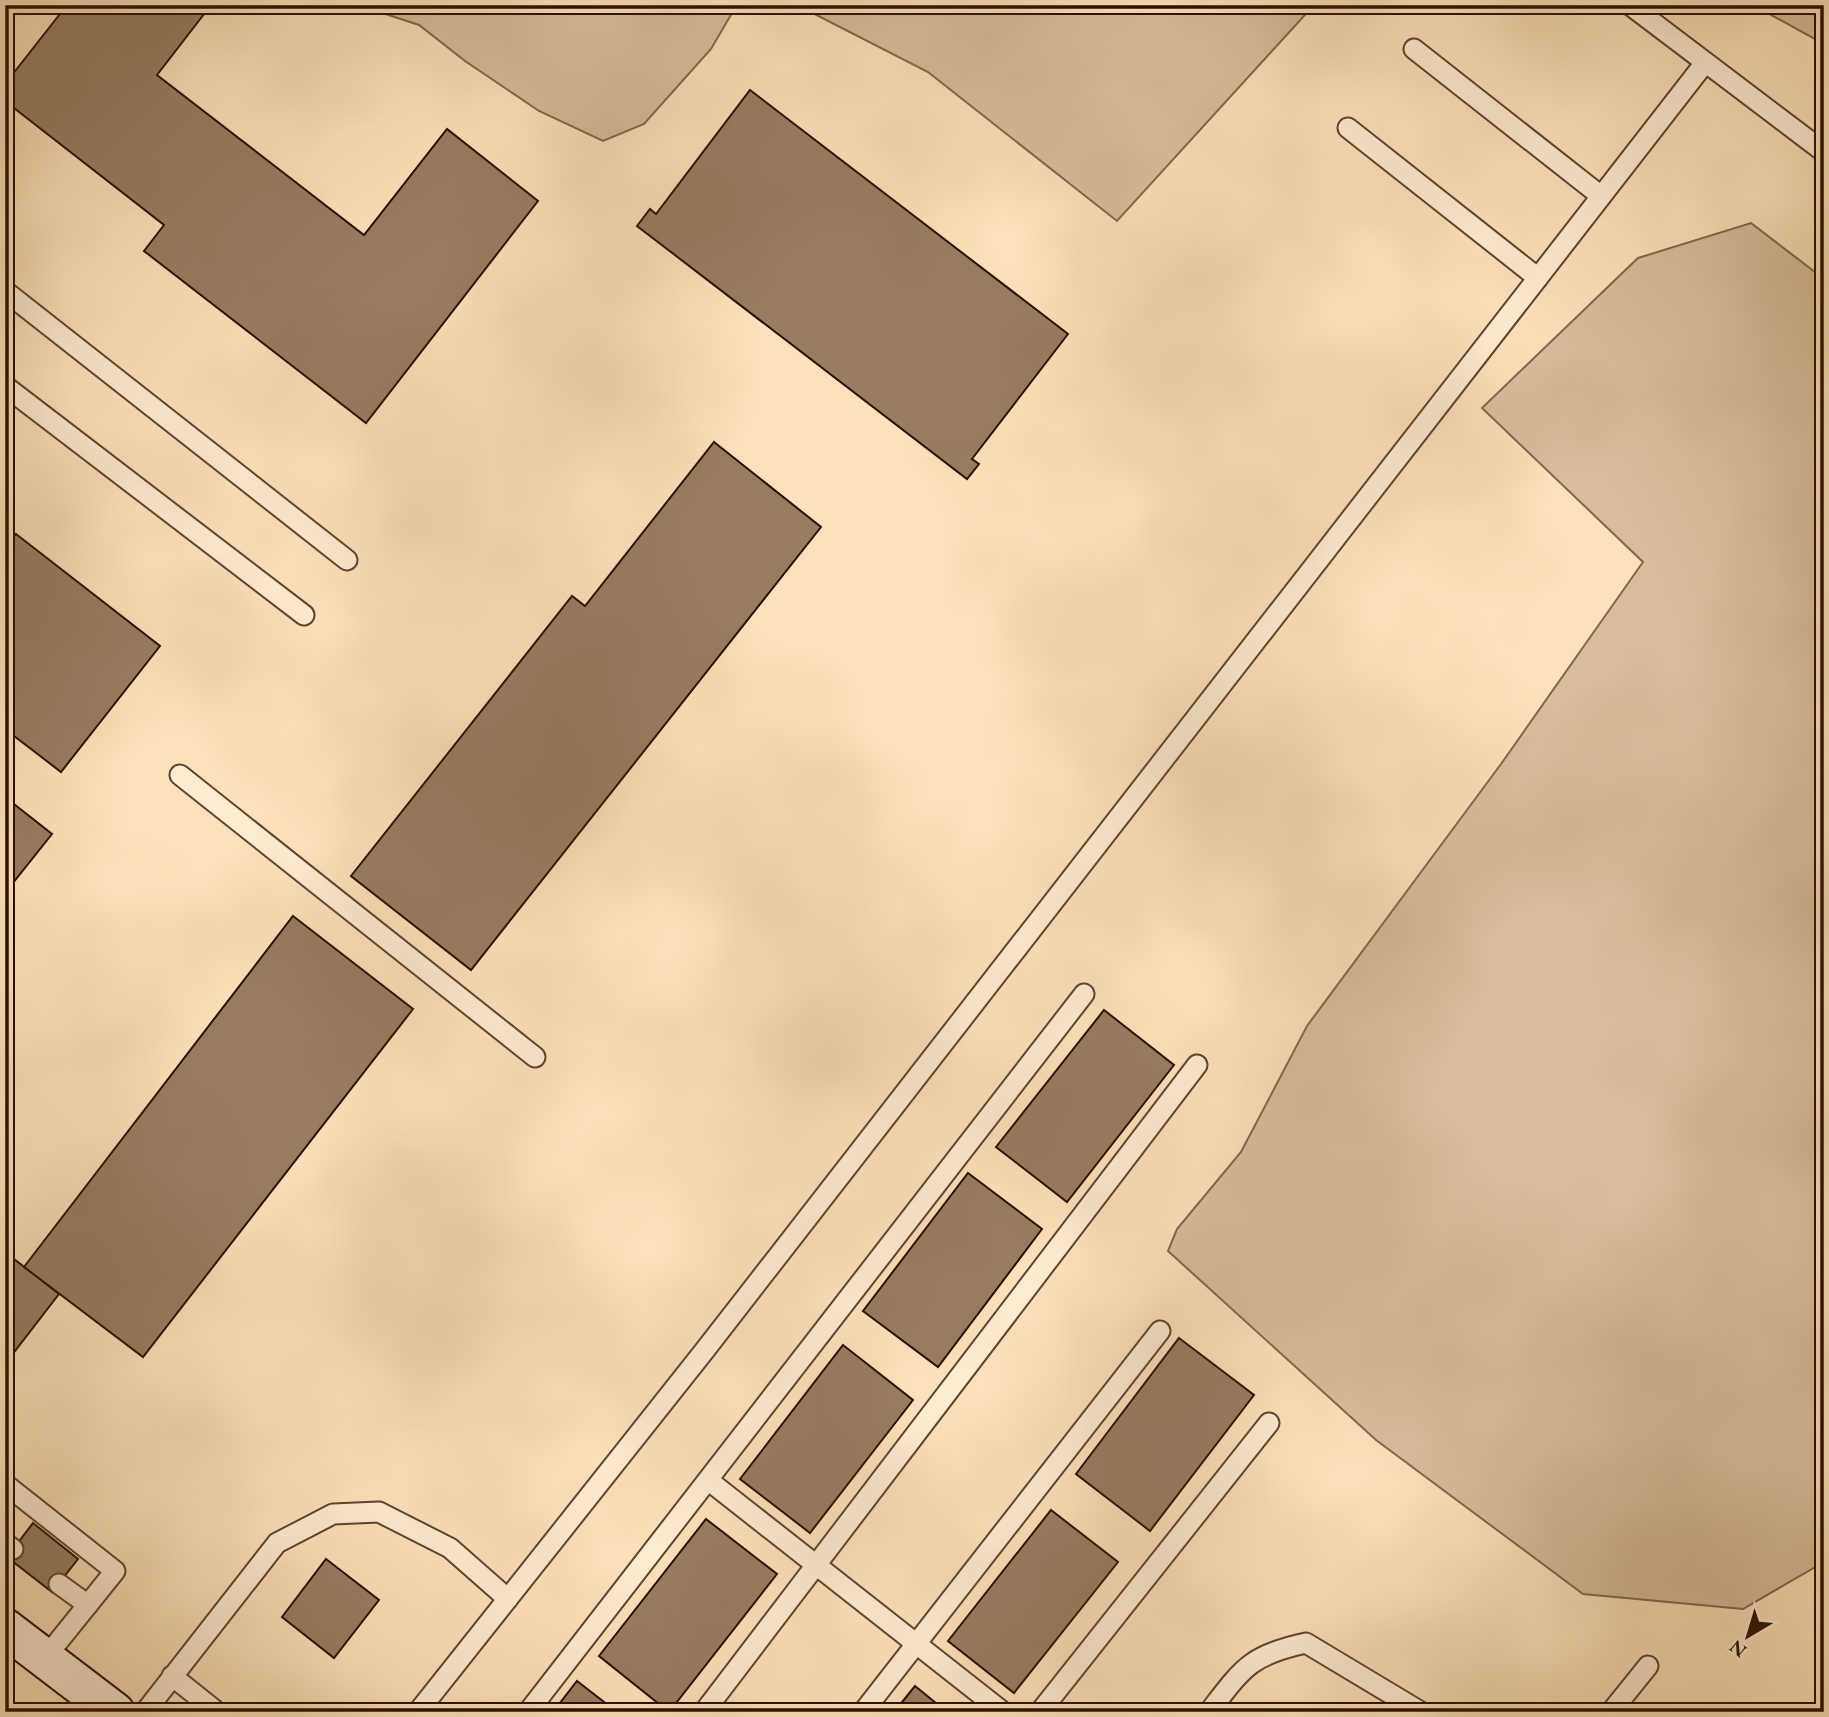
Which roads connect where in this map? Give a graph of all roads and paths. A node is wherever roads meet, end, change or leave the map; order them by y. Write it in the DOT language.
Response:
graph roads {
  1 [pos="1630,5"];
  2 [pos="1414,49"];
  3 [pos="1704,64"];
  4 [pos="1349,128"];
  5 [pos="1824,152"];
  6 [pos="1601,196"];
  7 [pos="1538,278"];
  8 [pos="5,291"];
  9 [pos="5,386"];
  10 [pos="347,560"];
  11 [pos="304,615"];
  12 [pos="180,775"];
  13 [pos="1084,994"];
  14 [pos="535,1057"];
  15 [pos="1198,1065"];
  16 [pos="1160,1331"];
  17 [pos="1269,1423"];
  18 [pos="708,1480"];
  19 [pos="5,1484"];
  20 [pos="816,1564"];
  21 [pos="59,1584"];
  22 [pos="508,1599"];
  23 [pos="88,1605"];
  24 [pos="5,1628"];
  25 [pos="916,1644"];
  26 [pos="45,1658"];
  27 [pos="1648,1666"];
  28 [pos="172,1676"];
  29 [pos="1394,1695"];
  30 [pos="115,1712"];
  31 [pos="145,1712"];
  32 [pos="216,1712"];
  33 [pos="418,1712"];
  34 [pos="528,1712"];
  35 [pos="704,1712"];
  36 [pos="863,1712"];
  37 [pos="1003,1712"];
  38 [pos="1040,1712"];
  39 [pos="1209,1712"];
  40 [pos="1381,1712"];
  41 [pos="1421,1712"];
  42 [pos="1611,1712"];
  1 -- 3 [label="lane"];
  2 -- 6 [label="lane"];
  3 -- 5 [label="lane"];
  3 -- 6 [label="lane"];
  4 -- 7 [label="lane"];
  6 -- 7 [label="lane"];
  7 -- 22 [label="lane"];
  8 -- 10 [label="lane"];
  9 -- 11 [label="lane"];
  12 -- 14 [label="lane"];
  13 -- 18 [label="lane"];
  15 -- 20 [label="lane"];
  16 -- 25 [label="lane"];
  17 -- 38 [label="lane"];
  18 -- 20 [label="lane"];
  18 -- 34 [label="lane"];
  19 -- 23 [label="lane"];
  20 -- 25 [label="lane"];
  20 -- 35 [label="lane"];
  21 -- 23 [label="lane"];
  22 -- 28 [label="lane"];
  22 -- 33 [label="lane"];
  23 -- 26 [label="lane"];
  24 -- 26 [label="main road"];
  25 -- 36 [label="lane"];
  25 -- 37 [label="lane"];
  26 -- 30 [label="main road"];
  27 -- 42 [label="lane"];
  28 -- 31 [label="lane"];
  28 -- 32 [label="lane"];
  29 -- 39 [label="lane"];
  29 -- 40 [label="lane"];
  29 -- 41 [label="lane"];
}
